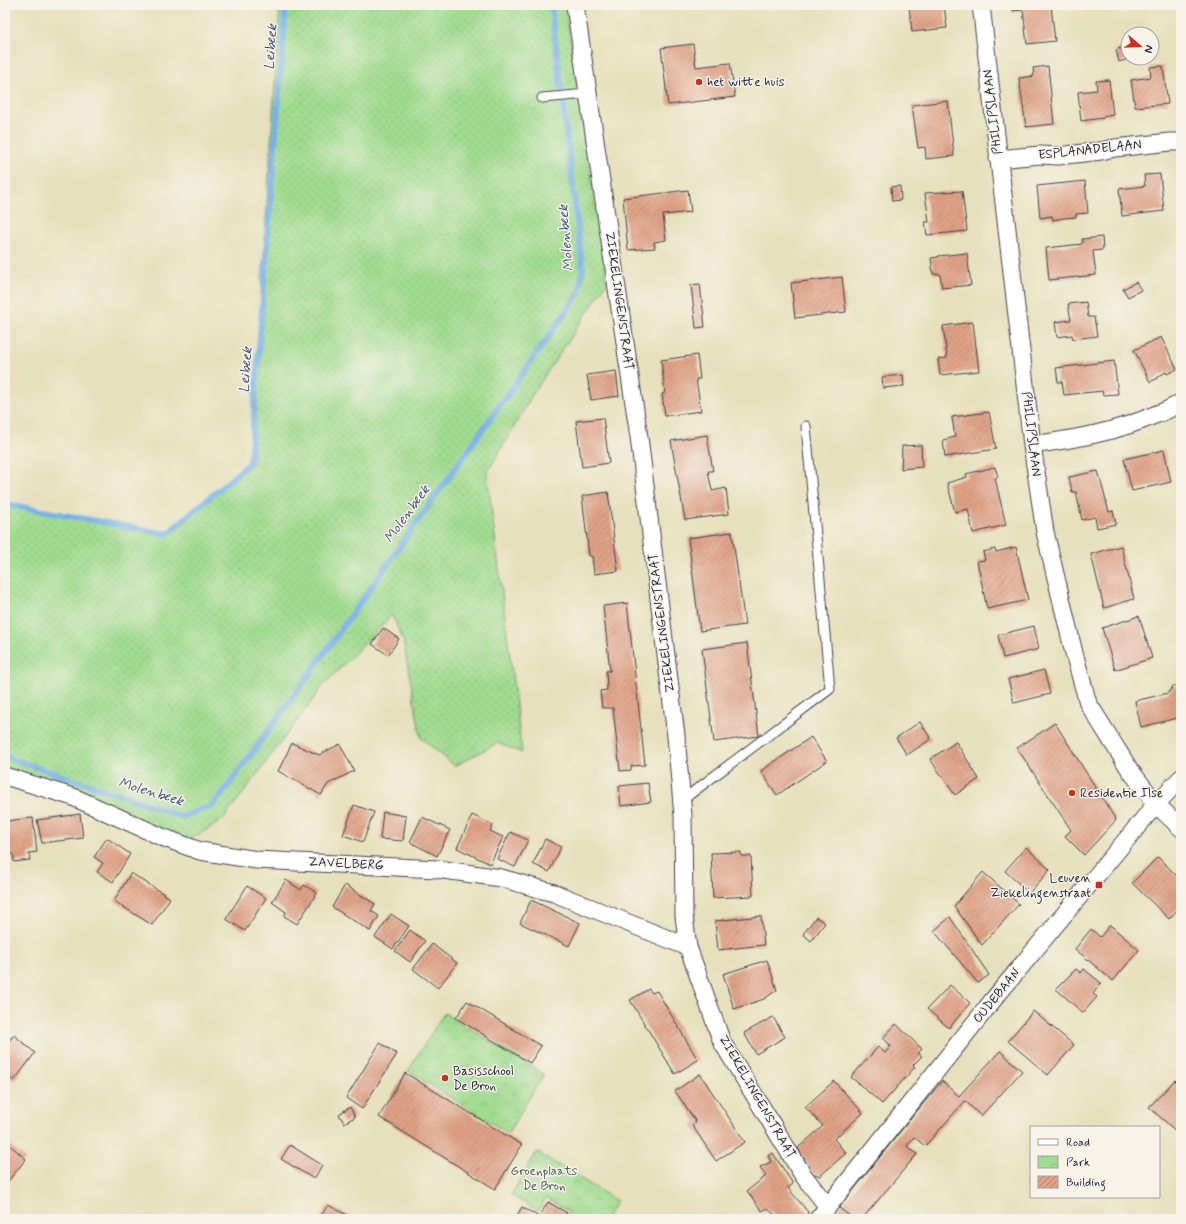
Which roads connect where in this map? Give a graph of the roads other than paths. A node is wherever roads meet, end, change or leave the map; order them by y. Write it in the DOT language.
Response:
graph roads {
  1 [pos="575,5"];
  2 [pos="980,5"];
  3 [pos="588,94"];
  4 [pos="542,98"];
  5 [pos="1181,142"];
  6 [pos="998,159"];
  7 [pos="1181,402"];
  8 [pos="806,426"];
  9 [pos="1032,445"];
  10 [pos="5,776"];
  11 [pos="1181,778"];
  12 [pos="681,801"];
  13 [pos="1156,804"];
  14 [pos="1181,828"];
  15 [pos="688,948"];
  16 [pos="823,1213"];
  1 -- 3 [label="street, ZIEKELINGENSTRAAT"];
  2 -- 6 [label="street, PHILIPSLAAN"];
  3 -- 4 [label="lane"];
  3 -- 12 [label="street, ZIEKELINGENSTRAAT"];
  5 -- 6 [label="street, ESPLANADELAAN"];
  6 -- 9 [label="street, PHILIPSLAAN"];
  7 -- 9 [label="street"];
  8 -- 12 [label="lane"];
  9 -- 13 [label="street, PHILIPSLAAN"];
  10 -- 15 [label="street, ZAVELBERG"];
  11 -- 13 [label="street, OUDEBAAN"];
  12 -- 15 [label="street, ZIEKELINGENSTRAAT"];
  13 -- 14 [label="street, PHILIPSLAAN"];
  13 -- 16 [label="street, OUDEBAAN"];
  15 -- 16 [label="street, ZIEKELINGENSTRAAT"];
}
